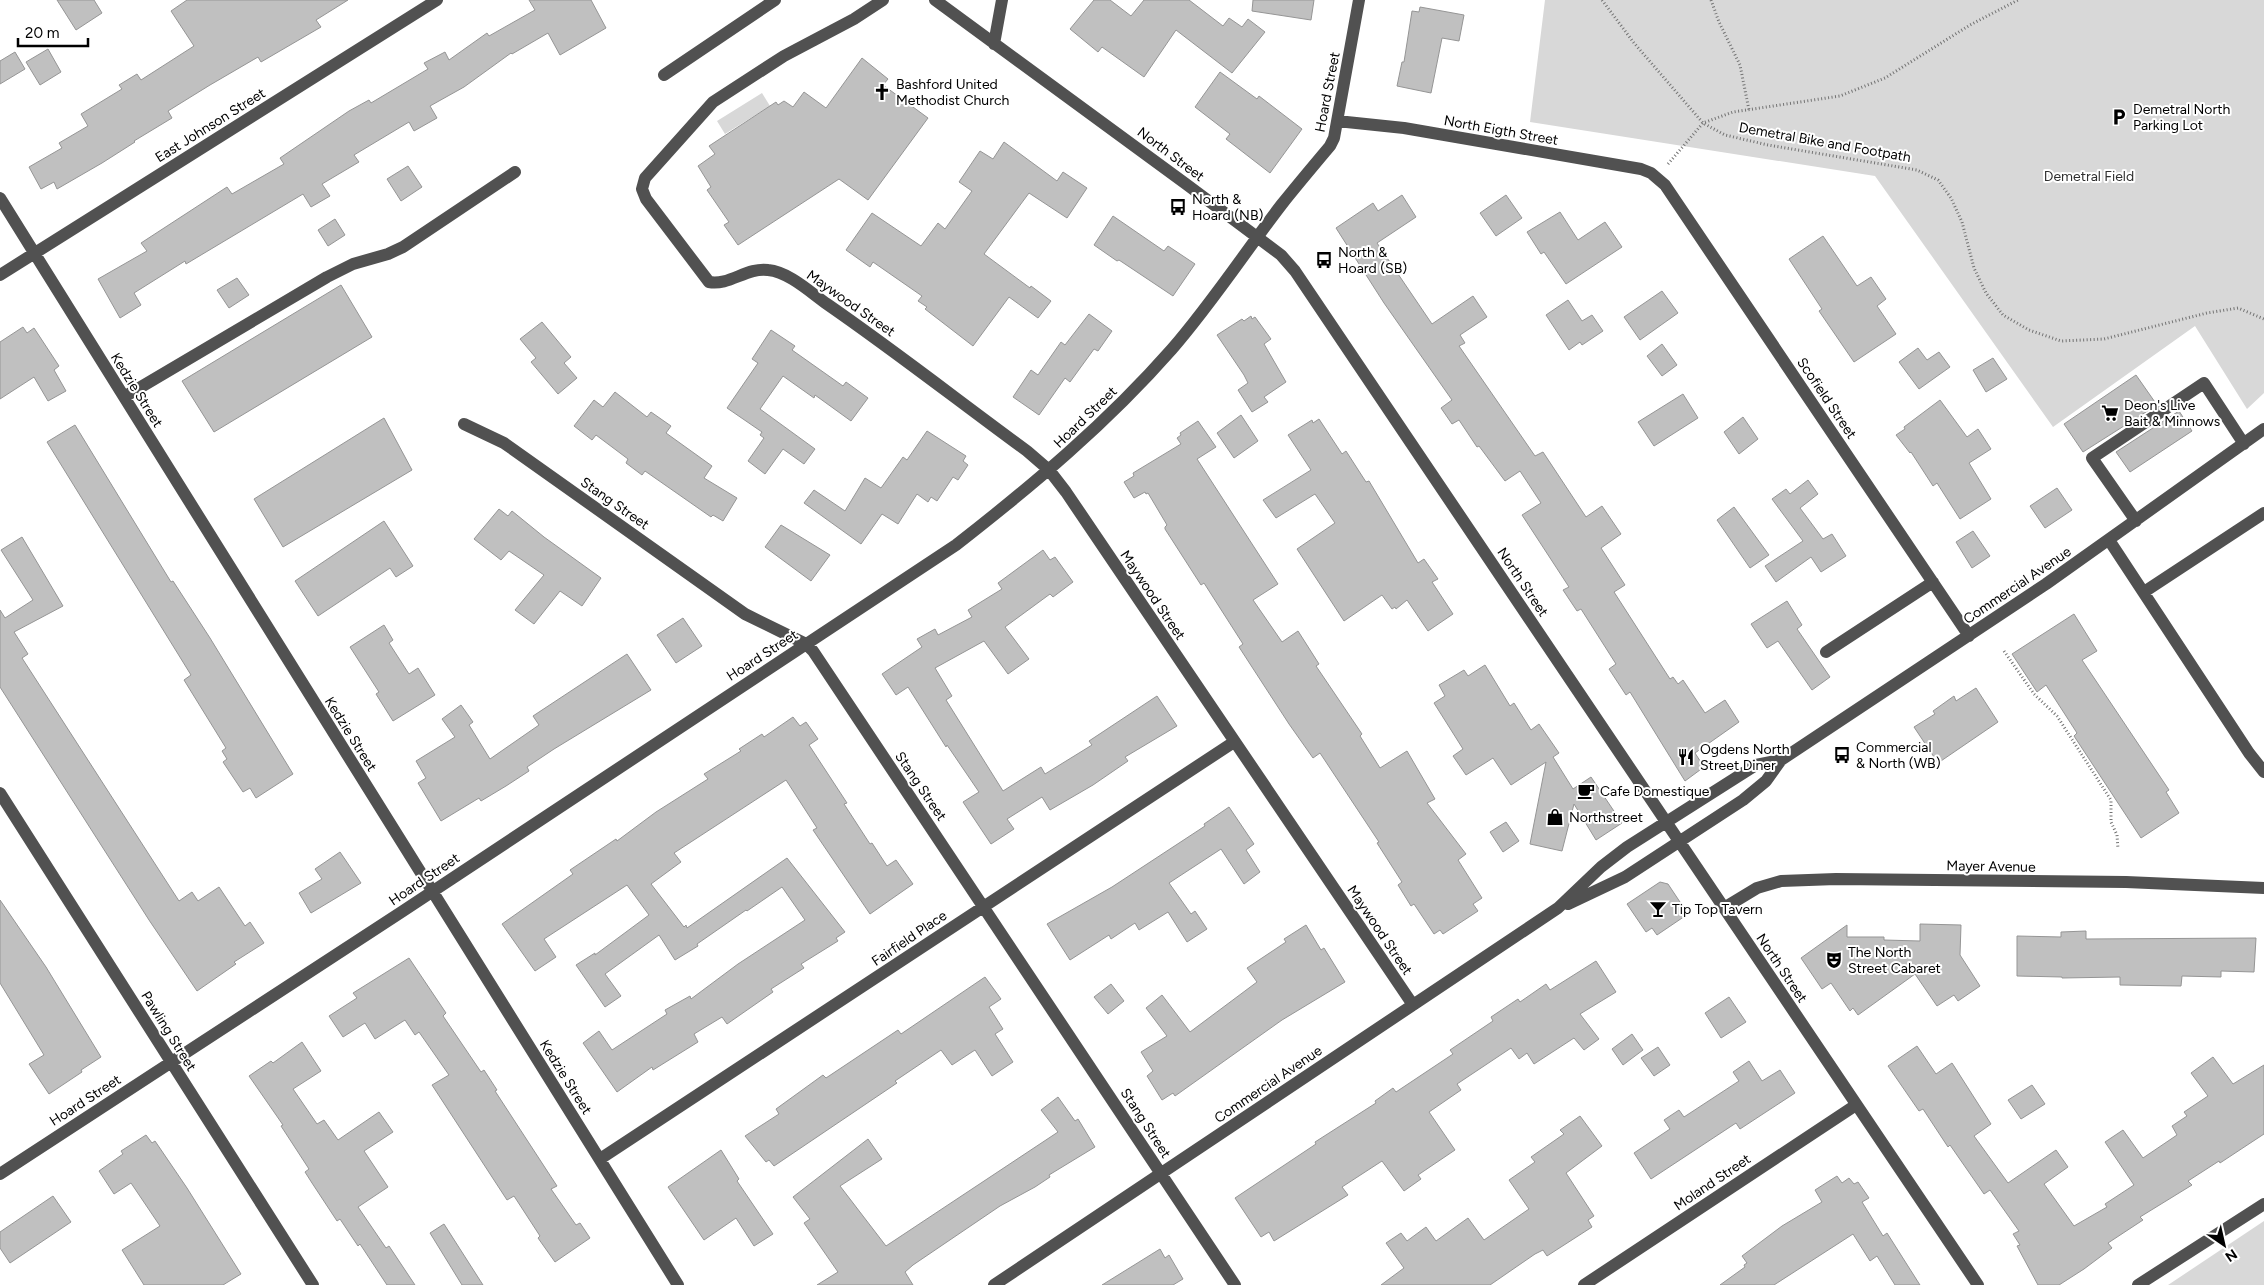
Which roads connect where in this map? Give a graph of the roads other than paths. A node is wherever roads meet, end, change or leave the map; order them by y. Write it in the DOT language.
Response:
graph roads {
  1 [pos="437,0"];
  2 [pos="775,0"];
  3 [pos="883,0"];
  4 [pos="935,0"];
  5 [pos="1002,0"];
  6 [pos="1359,0"];
  7 [pos="994,44"];
  8 [pos="664,75"];
  9 [pos="1337,121"];
  10 [pos="515,172"];
  11 [pos="1658,179"];
  12 [pos="0,198"];
  13 [pos="1258,238"];
  14 [pos="35,254"];
  15 [pos="0,275"];
  16 [pos="124,397"];
  17 [pos="464,424"];
  18 [pos="2264,428"];
  19 [pos="2244,444"];
  20 [pos="1049,470"];
  21 [pos="2264,513"];
  22 [pos="2136,521"];
  23 [pos="2108,540"];
  24 [pos="1933,582"];
  25 [pos="2144,592"];
  26 [pos="1969,636"];
  27 [pos="806,644"];
  28 [pos="1826,652"];
  29 [pos="1234,742"];
  30 [pos="1781,760"];
  31 [pos="2264,772"];
  32 [pos="0,793"];
  33 [pos="1665,822"];
  34 [pos="1678,842"];
  35 [pos="2264,888"];
  36 [pos="433,891"];
  37 [pos="984,906"];
  38 [pos="1558,908"];
  39 [pos="1724,908"];
  40 [pos="1413,1006"];
  41 [pos="171,1062"];
  42 [pos="1856,1105"];
  43 [pos="600,1159"];
  44 [pos="0,1174"];
  45 [pos="1161,1174"];
  46 [pos="2264,1204"];
  47 [pos="313,1285"];
  48 [pos="678,1285"];
  49 [pos="994,1285"];
  50 [pos="1235,1285"];
  51 [pos="1584,1285"];
  52 [pos="1978,1285"];
  53 [pos="2138,1285"];
  1 -- 14 [label="street, East Johnson Street"];
  2 -- 8 [label="street"];
  3 -- 20 [label="street, Maywood Street"];
  4 -- 7 [label="street, North Street"];
  5 -- 7 [label="street"];
  6 -- 9 [label="street, Hoard Street"];
  7 -- 13 [label="street, North Street"];
  9 -- 11 [label="street, North Eigth Street"];
  9 -- 13 [label="street, Hoard Street"];
  10 -- 16 [label="street"];
  11 -- 24 [label="street, Scofield Street"];
  12 -- 14 [label="street, Kedzie Street"];
  13 -- 20 [label="street, Hoard Street"];
  13 -- 33 [label="street, North Street"];
  14 -- 15 [label="street, East Johnson Street"];
  14 -- 16 [label="street, Kedzie Street"];
  16 -- 36 [label="street, Kedzie Street"];
  17 -- 27 [label="street, Stang Street"];
  18 -- 19 [label="street, Commercial Avenue"];
  19 -- 22 [label="street, Commercial Avenue"];
  19 -- 22 [label="street"];
  20 -- 27 [label="street, Hoard Street"];
  20 -- 29 [label="street, Maywood Street"];
  21 -- 25 [label="street"];
  22 -- 23 [label="street, Commercial Avenue"];
  23 -- 25 [label="street"];
  23 -- 26 [label="street, Commercial Avenue"];
  24 -- 26 [label="street, Scofield Street"];
  24 -- 28 [label="street"];
  25 -- 31 [label="street"];
  26 -- 30 [label="street, Commercial Avenue"];
  27 -- 36 [label="street, Hoard Street"];
  27 -- 37 [label="street, Stang Street"];
  29 -- 37 [label="street, Fairfield Place"];
  29 -- 40 [label="street, Maywood Street"];
  30 -- 33 [label="street, Commercial Avenue"];
  30 -- 34 [label="street, Commercial Avenue"];
  32 -- 41 [label="street, Pawling Street"];
  33 -- 34 [label="street, North Street"];
  33 -- 38 [label="street, Commercial Avenue"];
  34 -- 38 [label="street, Commercial Avenue"];
  34 -- 39 [label="street, North Street"];
  35 -- 39 [label="street, Mayer Avenue"];
  36 -- 41 [label="street, Hoard Street"];
  36 -- 43 [label="street, Kedzie Street"];
  37 -- 43 [label="street, Fairfield Place"];
  37 -- 45 [label="street, Stang Street"];
  38 -- 40 [label="street, Commercial Avenue"];
  39 -- 42 [label="street, North Street"];
  40 -- 45 [label="street, Commercial Avenue"];
  41 -- 44 [label="street, Hoard Street"];
  41 -- 47 [label="street, Pawling Street"];
  42 -- 51 [label="street, Moland Street"];
  42 -- 52 [label="street, North Street"];
  43 -- 48 [label="street, Kedzie Street"];
  45 -- 49 [label="street, Commercial Avenue"];
  45 -- 50 [label="street, Stang Street"];
  46 -- 53 [label="street"];
}
